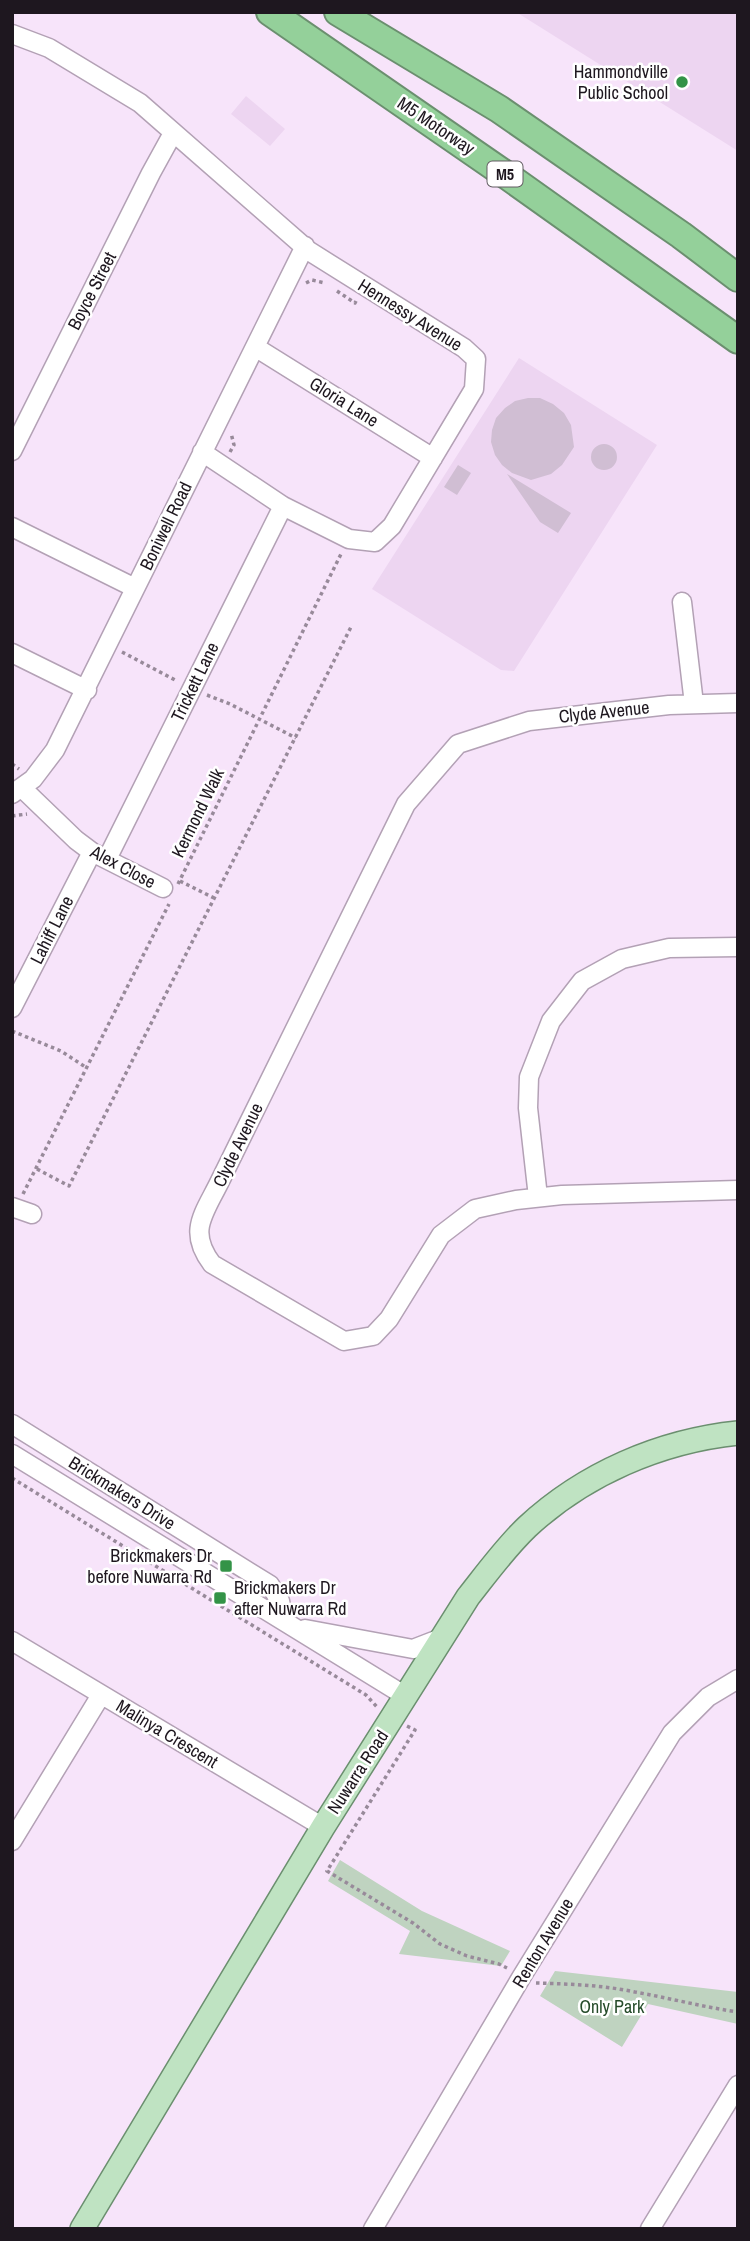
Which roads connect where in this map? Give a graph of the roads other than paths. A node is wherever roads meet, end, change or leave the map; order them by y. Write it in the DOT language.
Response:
graph roads {
  1 [pos="270,12"];
  2 [pos="338,12"];
  3 [pos="12,34"];
  4 [pos="173,133"];
  5 [pos="305,247"];
  6 [pos="738,278"];
  7 [pos="738,340"];
  8 [pos="255,347"];
  9 [pos="12,451"];
  10 [pos="202,452"];
  11 [pos="433,458"];
  12 [pos="283,506"];
  13 [pos="12,527"];
  14 [pos="135,588"];
  15 [pos="682,601"];
  16 [pos="12,653"];
  17 [pos="87,690"];
  18 [pos="738,703"];
  19 [pos="694,704"];
  20 [pos="17,791"];
  21 [pos="100,855"];
  22 [pos="163,888"];
  23 [pos="738,947"];
  24 [pos="12,1008"];
  25 [pos="738,1190"];
  26 [pos="538,1197"];
  27 [pos="13,1207"];
  28 [pos="32,1214"];
  29 [pos="12,1424"];
  30 [pos="738,1433"];
  31 [pos="12,1454"];
  32 [pos="290,1624"];
  33 [pos="444,1637"];
  34 [pos="12,1640"];
  35 [pos="738,1679"];
  36 [pos="101,1695"];
  37 [pos="407,1697"];
  38 [pos="323,1828"];
  39 [pos="12,1841"];
  40 [pos="738,2085"];
  41 [pos="82,2229"];
  42 [pos="373,2229"];
  43 [pos="650,2229"];
  1 -- 7 [label="highway, M5 Motorway / M5"];
  2 -- 6 [label="highway"];
  3 -- 4 [label="street, Hennessy Avenue"];
  4 -- 5 [label="street, Hennessy Avenue"];
  4 -- 9 [label="street, Boyce Street"];
  5 -- 8 [label="street, Boniwell Road"];
  5 -- 11 [label="street, Hennessy Avenue"];
  8 -- 10 [label="street, Boniwell Road"];
  8 -- 11 [label="street, Gloria Lane"];
  10 -- 12 [label="street"];
  10 -- 14 [label="street, Boniwell Road"];
  11 -- 12 [label="street, Hennessy Avenue"];
  12 -- 21 [label="street, Trickett Lane"];
  13 -- 14 [label="street"];
  14 -- 17 [label="street, Boniwell Road"];
  15 -- 19 [label="street"];
  16 -- 17 [label="street"];
  17 -- 20 [label="street, Boniwell Road"];
  18 -- 19 [label="street, Clyde Avenue"];
  19 -- 26 [label="street, Clyde Avenue"];
  20 -- 21 [label="street, Alex Close"];
  21 -- 22 [label="street, Alex Close"];
  21 -- 24 [label="street, Lahiff Lane"];
  23 -- 26 [label="street"];
  25 -- 26 [label="street, Clyde Avenue"];
  27 -- 28 [label="street"];
  29 -- 32 [label="street, Brickmakers Drive"];
  30 -- 33 [label="main road, Nuwarra Road"];
  31 -- 32 [label="street, Brickmakers Drive"];
  32 -- 33 [label="street"];
  32 -- 37 [label="street, Brickmakers Drive"];
  33 -- 37 [label="main road, Nuwarra Road"];
  34 -- 36 [label="street, Malinya Crescent"];
  35 -- 42 [label="street, Renton Avenue"];
  36 -- 38 [label="street, Malinya Crescent"];
  36 -- 39 [label="street"];
  37 -- 38 [label="main road, Nuwarra Road"];
  38 -- 41 [label="main road, Nuwarra Road"];
  40 -- 43 [label="street"];
}
